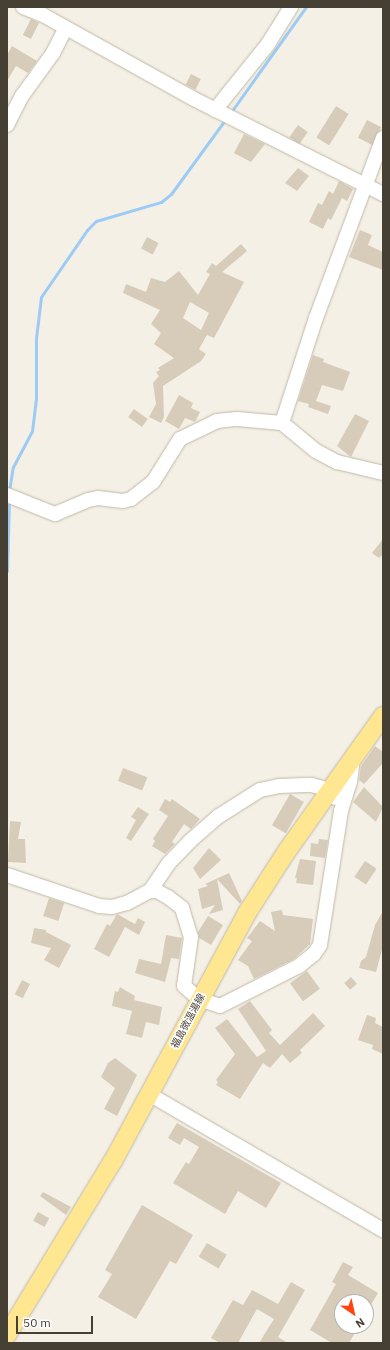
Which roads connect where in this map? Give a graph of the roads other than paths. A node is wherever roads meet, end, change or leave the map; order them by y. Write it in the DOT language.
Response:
graph roads {
  1 [pos="24,7"];
  2 [pos="291,7"];
  3 [pos="66,28"];
  4 [pos="216,110"];
  5 [pos="7,125"];
  6 [pos="383,138"];
  7 [pos="365,186"];
  8 [pos="383,194"];
  9 [pos="282,423"];
  10 [pos="383,473"];
  11 [pos="7,495"];
  12 [pos="383,716"];
  13 [pos="353,758"];
  14 [pos="330,790"];
  15 [pos="341,811"];
  16 [pos="7,875"];
  17 [pos="150,891"];
  18 [pos="199,1000"];
  19 [pos="149,1094"];
  20 [pos="383,1230"];
  21 [pos="7,1335"];
  1 -- 3 [label="street"];
  2 -- 4 [label="street"];
  3 -- 4 [label="street"];
  3 -- 5 [label="street"];
  4 -- 7 [label="street"];
  6 -- 7 [label="street"];
  7 -- 8 [label="street"];
  7 -- 9 [label="street"];
  9 -- 10 [label="street"];
  9 -- 11 [label="street"];
  12 -- 13 [label="main road, 福島微温湯線"];
  13 -- 14 [label="main road, 福島微温湯線"];
  13 -- 15 [label="street"];
  14 -- 15 [label="street"];
  14 -- 17 [label="street"];
  14 -- 18 [label="main road, 福島微温湯線"];
  15 -- 18 [label="street"];
  16 -- 17 [label="street"];
  17 -- 18 [label="street"];
  18 -- 19 [label="main road, 福島微温湯線"];
  19 -- 20 [label="street"];
  19 -- 21 [label="main road, 福島微温湯線"];
}
